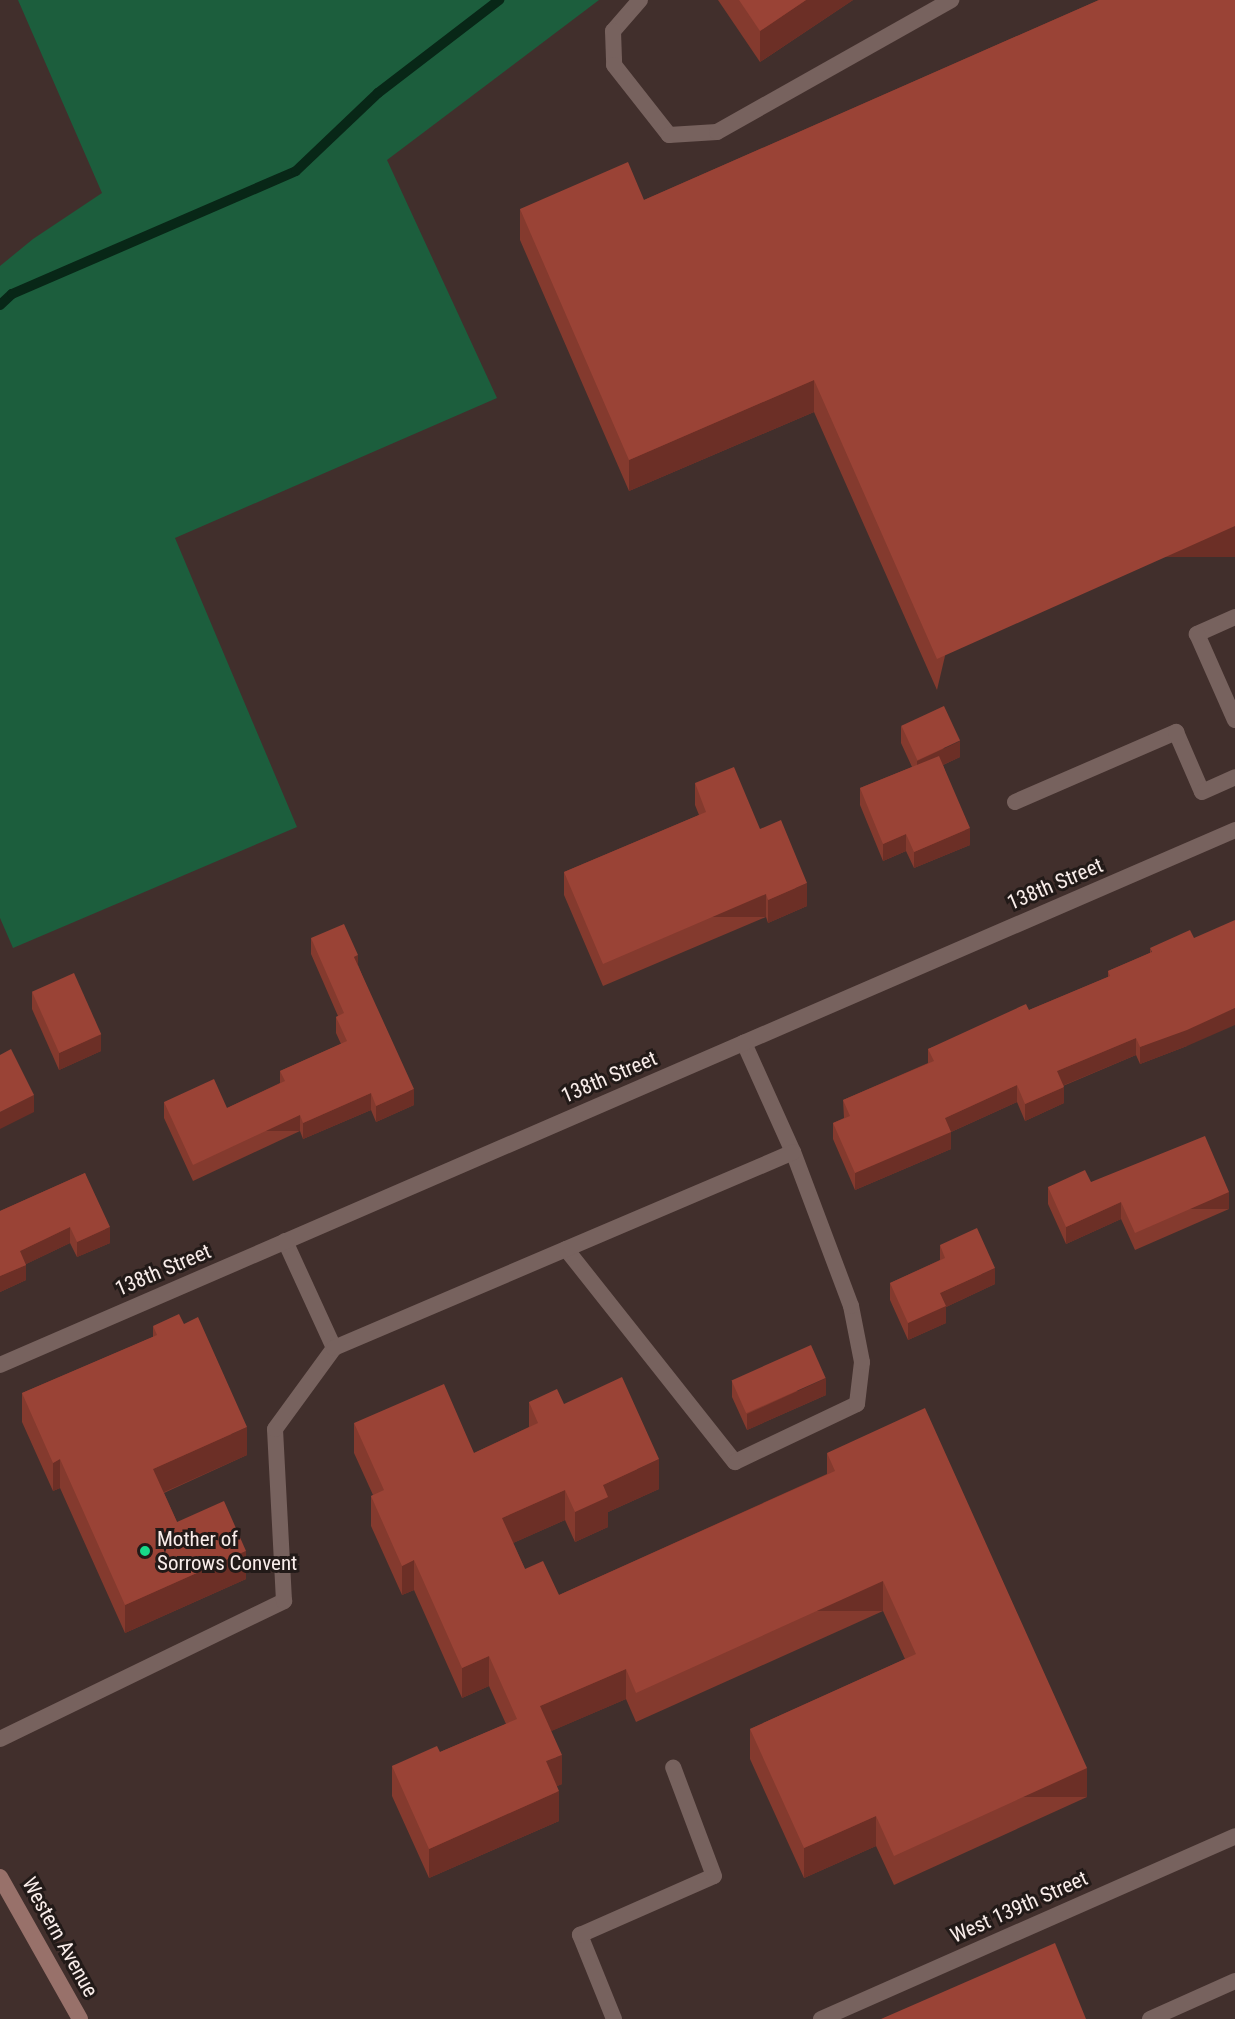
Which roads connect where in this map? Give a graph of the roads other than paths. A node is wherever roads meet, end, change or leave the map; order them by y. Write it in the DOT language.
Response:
graph roads {
  1 [pos="640,0"];
  2 [pos="951,0"];
  3 [pos="1235,617"];
  4 [pos="1235,720"];
  5 [pos="1235,777"];
  6 [pos="1015,802"];
  7 [pos="1235,830"];
  8 [pos="744,1043"];
  9 [pos="793,1152"];
  10 [pos="285,1241"];
  11 [pos="566,1249"];
  12 [pos="334,1348"];
  13 [pos="0,1365"];
  14 [pos="0,1739"];
  15 [pos="673,1767"];
  16 [pos="1235,1836"];
  17 [pos="0,1877"];
  18 [pos="4,1895"];
  19 [pos="1235,1980"];
  20 [pos="80,2019"];
  21 [pos="614,2019"];
  22 [pos="821,2019"];
  23 [pos="1150,2019"];
  1 -- 2 [label="street"];
  3 -- 4 [label="street"];
  5 -- 6 [label="street"];
  7 -- 8 [label="street, 138th Street"];
  8 -- 9 [label="street"];
  8 -- 10 [label="street, 138th Street"];
  9 -- 11 [label="street"];
  9 -- 11 [label="street"];
  10 -- 12 [label="street"];
  10 -- 13 [label="street, 138th Street"];
  11 -- 12 [label="street"];
  12 -- 14 [label="street"];
  15 -- 21 [label="street"];
  16 -- 22 [label="street, West 139th Street"];
  17 -- 18 [label="main road, Western Avenue"];
  18 -- 20 [label="main road, Western Avenue"];
  19 -- 23 [label="street"];
}
